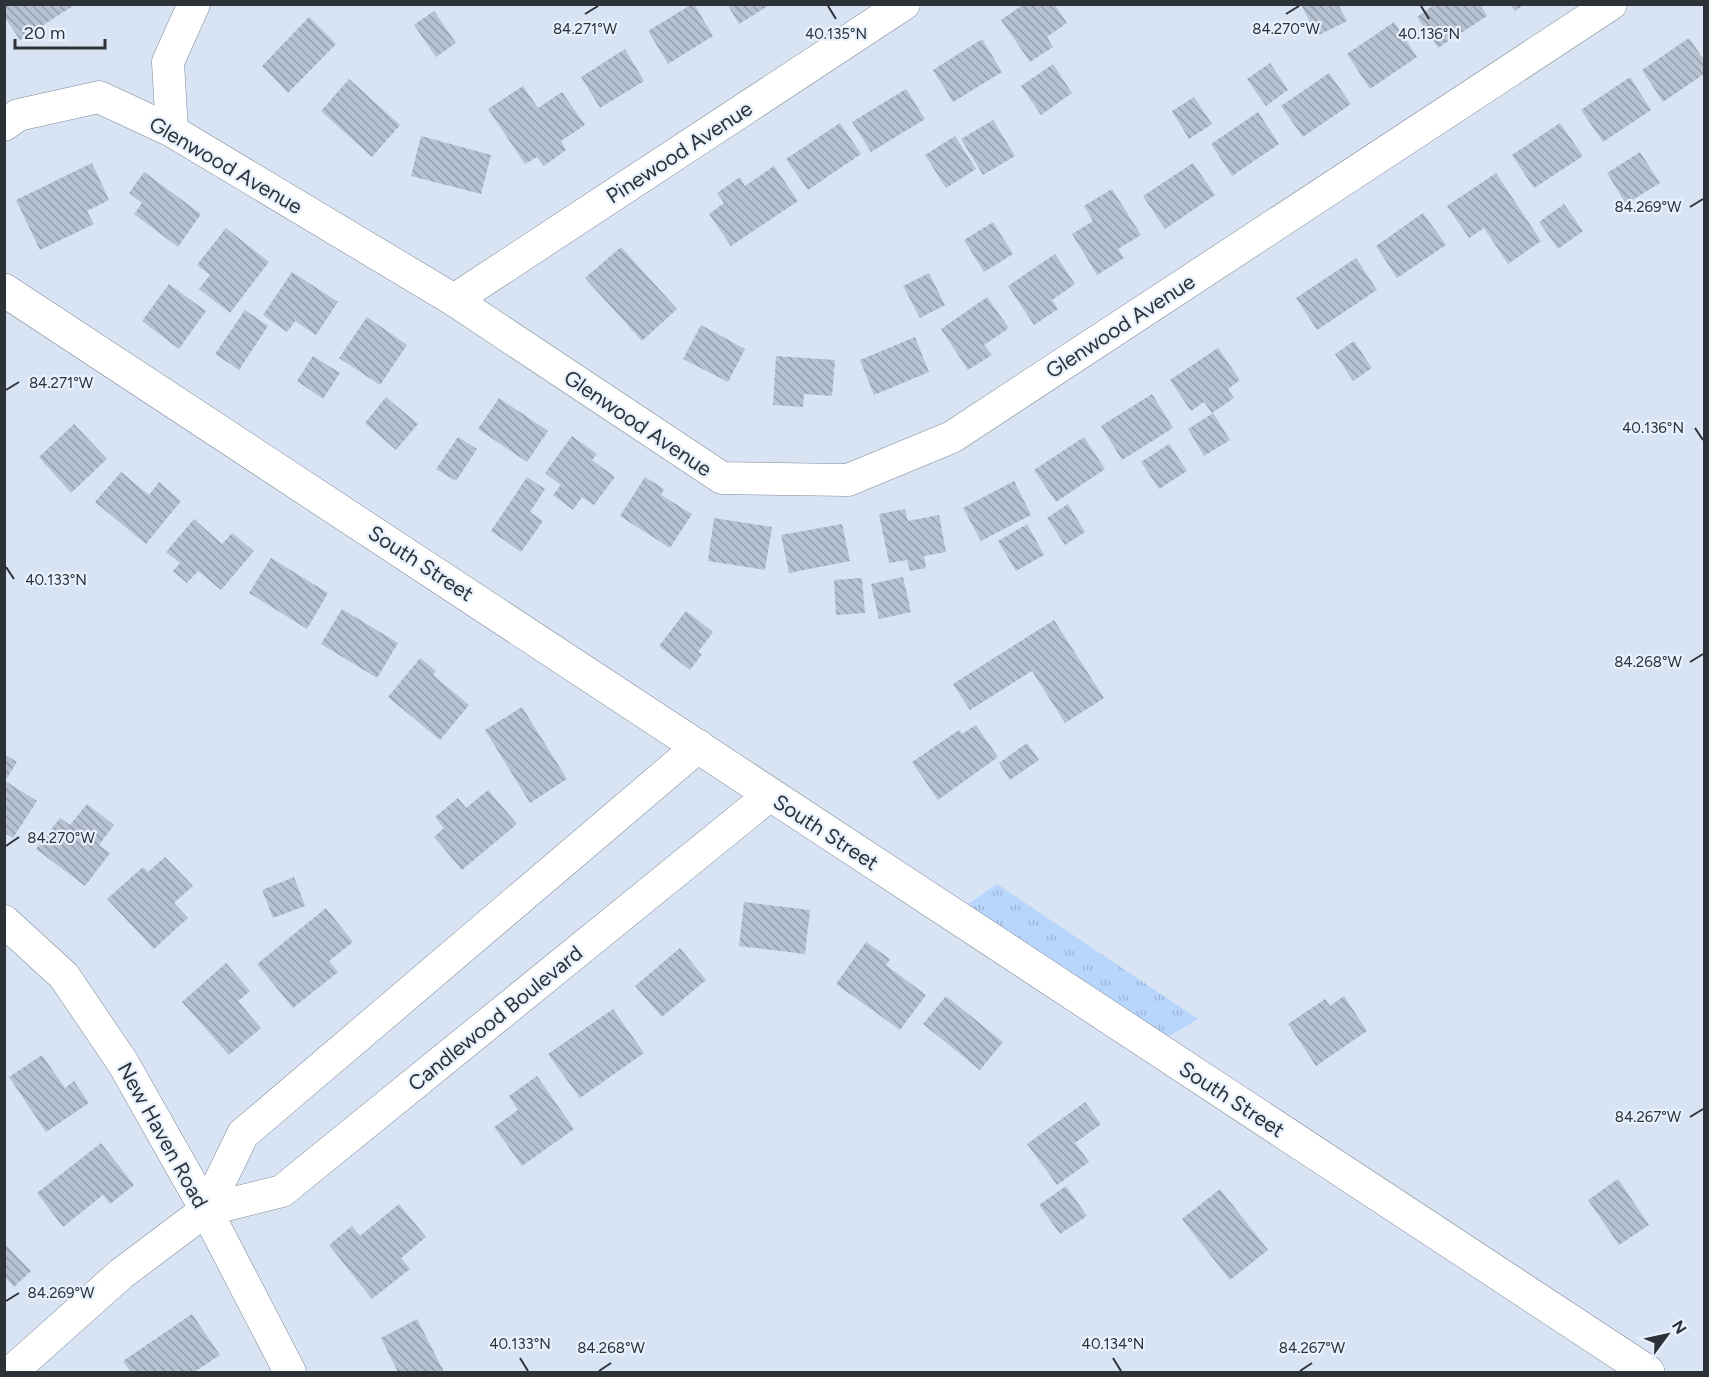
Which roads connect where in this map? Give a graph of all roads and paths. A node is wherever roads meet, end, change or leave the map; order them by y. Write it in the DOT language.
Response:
graph roads {
  1 [pos="194,4"];
  2 [pos="904,4"];
  3 [pos="1611,4"];
  4 [pos="4,125"];
  5 [pos="172,131"];
  6 [pos="4,290"];
  7 [pos="454,300"];
  8 [pos="699,746"];
  9 [pos="770,795"];
  10 [pos="4,921"];
  11 [pos="206,1210"];
  12 [pos="15,1372"];
  13 [pos="290,1372"];
  14 [pos="1648,1372"];
  1 -- 5 [label="street"];
  2 -- 7 [label="street, Pinewood Avenue"];
  3 -- 7 [label="street, Glenwood Avenue"];
  4 -- 5 [label="street, Glenwood Avenue"];
  5 -- 7 [label="street, Glenwood Avenue"];
  6 -- 8 [label="street, South Street"];
  8 -- 9 [label="street, South Street"];
  8 -- 11 [label="street, Candlewood Boulevard"];
  9 -- 11 [label="street, Candlewood Boulevard"];
  9 -- 14 [label="street, South Street"];
  10 -- 11 [label="street, New Haven Road"];
  11 -- 12 [label="street, Candlewood Boulevard"];
  11 -- 13 [label="street, New Haven Road"];
}
